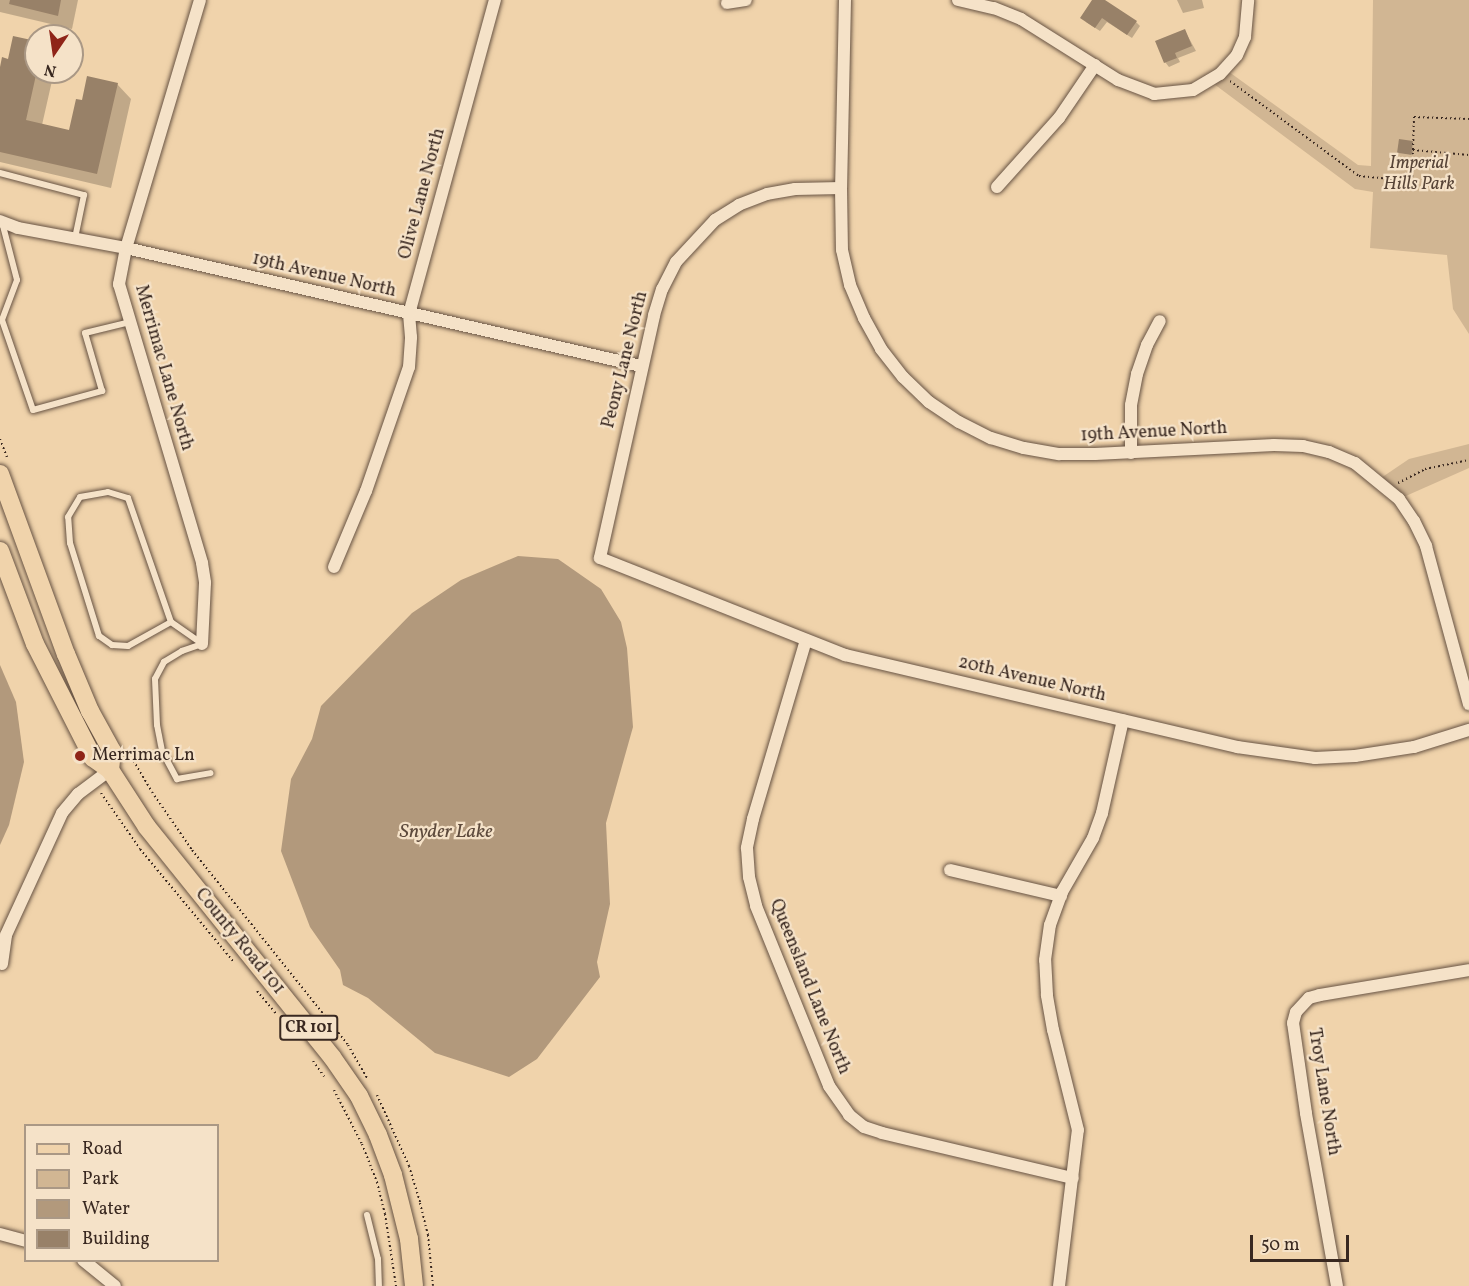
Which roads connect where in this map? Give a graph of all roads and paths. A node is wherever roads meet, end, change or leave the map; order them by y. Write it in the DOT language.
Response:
graph roads {
  1 [pos="200,0"];
  2 [pos="495,0"];
  3 [pos="746,0"];
  4 [pos="845,0"];
  5 [pos="958,0"];
  6 [pos="1248,0"];
  7 [pos="727,3"];
  8 [pos="1095,65"];
  9 [pos="1215,78"];
  10 [pos="1469,119"];
  11 [pos="1413,150"];
  12 [pos="1469,155"];
  13 [pos="0,173"];
  14 [pos="841,188"];
  15 [pos="997,188"];
  16 [pos="1,221"];
  17 [pos="75,239"];
  18 [pos="126,248"];
  19 [pos="409,314"];
  20 [pos="1160,321"];
  21 [pos="130,322"];
  22 [pos="641,366"];
  23 [pos="0,439"];
  24 [pos="1131,453"];
  25 [pos="1469,460"];
  26 [pos="6,472"];
  27 [pos="1388,489"];
  28 [pos="0,551"];
  29 [pos="600,558"];
  30 [pos="334,567"];
  31 [pos="171,622"];
  32 [pos="806,640"];
  33 [pos="202,644"];
  34 [pos="1469,704"];
  35 [pos="1124,720"];
  36 [pos="1469,730"];
  37 [pos="124,745"];
  38 [pos="110,770"];
  39 [pos="210,773"];
  40 [pos="94,782"];
  41 [pos="950,870"];
  42 [pos="1061,896"];
  43 [pos="3,934"];
  44 [pos="2,964"];
  45 [pos="238,967"];
  46 [pos="1469,970"];
  47 [pos="256,990"];
  48 [pos="282,1022"];
  49 [pos="309,1055"];
  50 [pos="327,1079"];
  51 [pos="370,1083"];
  52 [pos="333,1088"];
  53 [pos="375,1092"];
  54 [pos="1073,1178"];
  55 [pos="367,1215"];
  56 [pos="0,1234"];
  57 [pos="24,1240"];
  58 [pos="85,1262"];
  59 [pos="115,1286"];
  60 [pos="379,1286"];
  61 [pos="396,1286"];
  62 [pos="414,1286"];
  63 [pos="433,1286"];
  64 [pos="1059,1286"];
  65 [pos="1336,1286"];
  1 -- 18 [label="street, Merrimac Lane North"];
  2 -- 19 [label="street, Olive Lane North"];
  3 -- 7 [label="street"];
  4 -- 14 [label="street"];
  5 -- 8 [label="street"];
  6 -- 9 [label="street"];
  8 -- 9 [label="street"];
  8 -- 15 [label="street"];
  9 -- 11 [label="path"];
  10 -- 11 [label="path"];
  11 -- 12 [label="path"];
  13 -- 17 [label="lane"];
  14 -- 22 [label="street, Peony Lane North"];
  14 -- 24 [label="street, 19th Avenue North"];
  16 -- 17 [label="street, 19th Avenue North"];
  16 -- 21 [label="lane"];
  17 -- 18 [label="street, 19th Avenue North"];
  18 -- 19 [label="street, 19th Avenue North"];
  18 -- 21 [label="street, Merrimac Lane North"];
  19 -- 22 [label="street, 19th Avenue North"];
  19 -- 30 [label="street, Olive Lane North"];
  20 -- 24 [label="street"];
  21 -- 33 [label="street, Merrimac Lane North"];
  22 -- 29 [label="street, Peony Lane North"];
  23 -- 26 [label="path"];
  24 -- 27 [label="street, 19th Avenue North"];
  25 -- 27 [label="path"];
  26 -- 38 [label="main road, County Road 101 / CR 101"];
  27 -- 34 [label="street, 19th Avenue North"];
  28 -- 38 [label="main road, County Road 101 / CR 101"];
  29 -- 32 [label="street, 20th Avenue North"];
  31 -- 31 [label="lane"];
  31 -- 33 [label="lane"];
  32 -- 35 [label="street, 20th Avenue North"];
  32 -- 54 [label="street, Queensland Lane North"];
  33 -- 39 [label="lane"];
  35 -- 36 [label="street, 20th Avenue North"];
  35 -- 42 [label="street"];
  37 -- 51 [label="path"];
  38 -- 40 [label="street"];
  38 -- 62 [label="main road, County Road 101 / CR 101"];
  40 -- 43 [label="street"];
  40 -- 45 [label="path"];
  41 -- 42 [label="street"];
  42 -- 54 [label="street"];
  43 -- 44 [label="street"];
  46 -- 65 [label="street, Troy Lane North"];
  47 -- 48 [label="path"];
  49 -- 50 [label="path"];
  52 -- 61 [label="path"];
  53 -- 63 [label="path"];
  54 -- 64 [label="street"];
  55 -- 60 [label="lane"];
  56 -- 57 [label="street"];
  58 -- 59 [label="street"];
}
